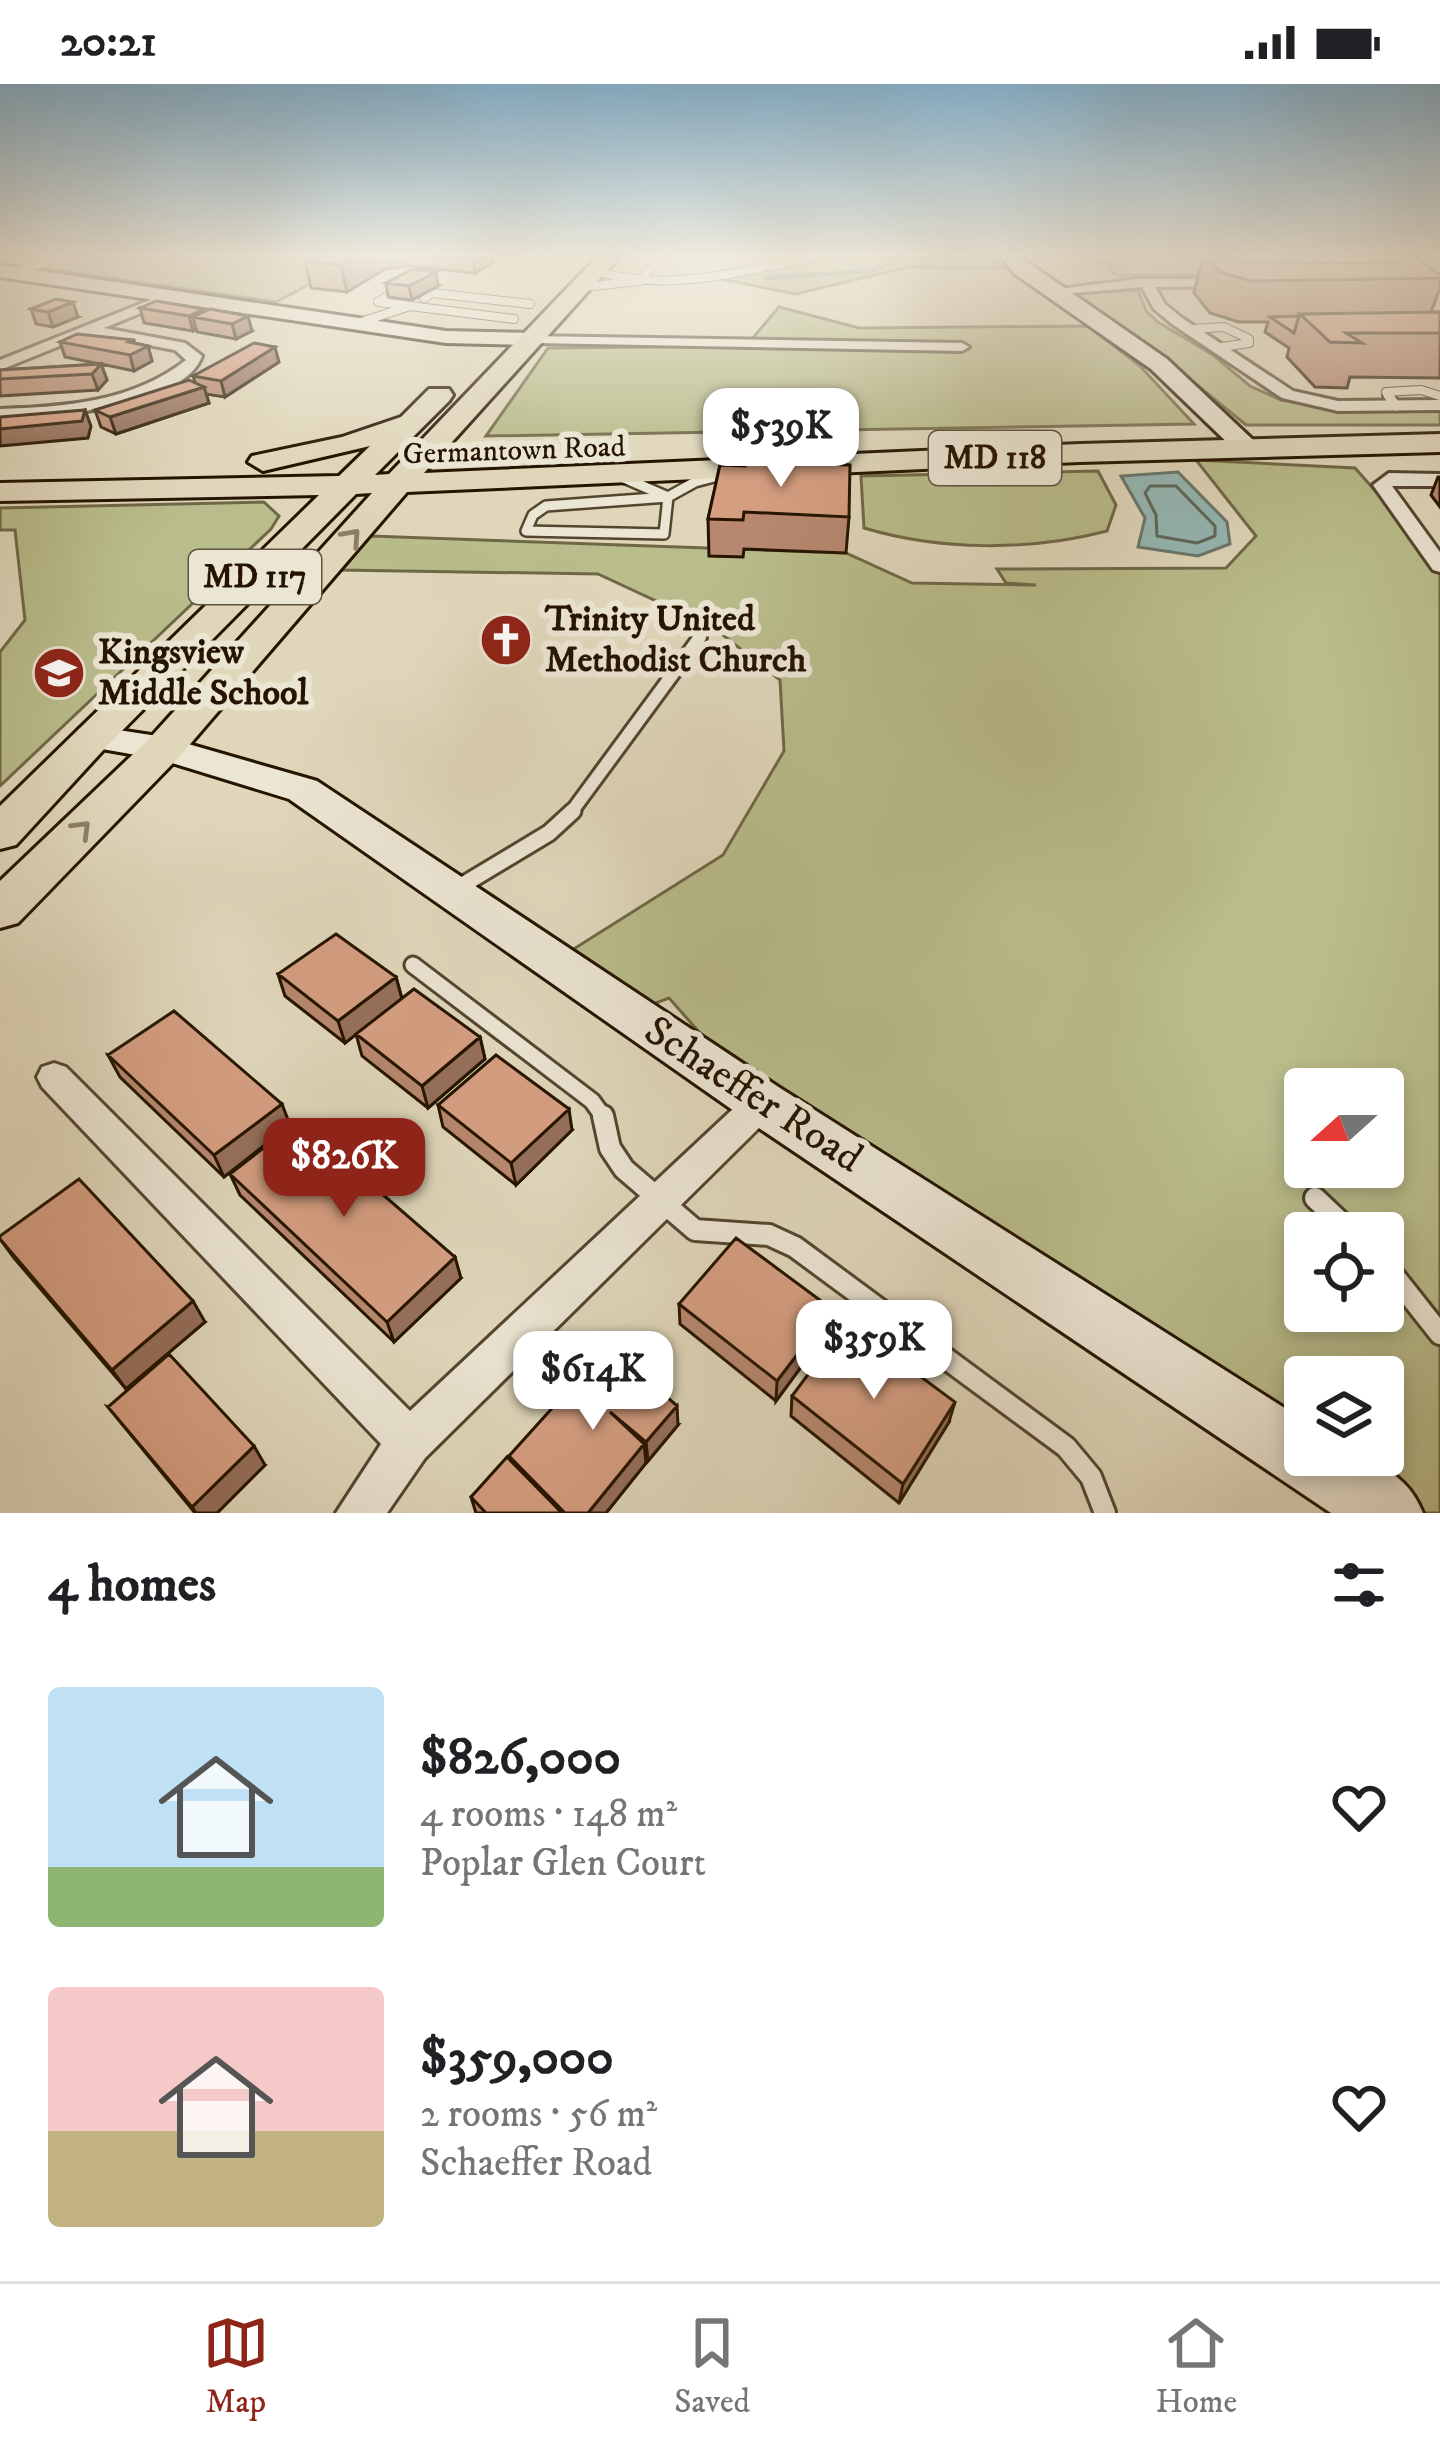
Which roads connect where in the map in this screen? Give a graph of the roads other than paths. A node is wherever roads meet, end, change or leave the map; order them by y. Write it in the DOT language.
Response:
graph roads {
  1 [pos="100,324"];
  2 [pos="356,324"];
  3 [pos="508,324"];
  4 [pos="547,324"];
  5 [pos="1100,324"];
  6 [pos="1185,324"];
  7 [pos="86,329"];
  8 [pos="1192,329"];
  9 [pos="492,338"];
  10 [pos="535,339"];
  11 [pos="962,347"];
  12 [pos="1222,347"];
  13 [pos="0,365"];
  14 [pos="1440,395"];
  15 [pos="1440,405"];
  16 [pos="1396,406"];
  17 [pos="0,413"];
  18 [pos="463,414"];
  19 [pos="418,416"];
  20 [pos="1440,442"];
  21 [pos="1244,445"];
  22 [pos="480,446"];
  23 [pos="522,448"];
  24 [pos="563,449"];
  25 [pos="263,462"];
  26 [pos="0,468"];
  27 [pos="747,468"];
  28 [pos="387,469"];
  29 [pos="608,473"];
  30 [pos="1440,480"];
  31 [pos="221,487"];
  32 [pos="0,492"];
  33 [pos="668,497"];
  34 [pos="300,533"];
  35 [pos="1440,566"];
  36 [pos="700,637"];
  37 [pos="92,737"];
  38 [pos="164,748"];
  39 [pos="0,834"];
  40 [pos="451,892"];
  41 [pos="0,910"];
  42 [pos="413,965"];
  43 [pos="54,1078"];
  44 [pos="761,1103"];
  45 [pos="1315,1198"];
  46 [pos="656,1200"];
  47 [pos="1330,1212"];
  48 [pos="1404,1289"];
  49 [pos="1440,1334"];
  50 [pos="409,1442"];
  51 [pos="1370,1508"];
  52 [pos="359,1513"];
  53 [pos="1105,1513"];
  1 -- 7 [label="street"];
  2 -- 9 [label="street"];
  3 -- 9 [label="main road, MD 117"];
  4 -- 10 [label="main road, MD 117"];
  5 -- 21 [label="street"];
  6 -- 8 [label="street"];
  7 -- 13 [label="street"];
  7 -- 17 [label="street"];
  8 -- 12 [label="street"];
  8 -- 12 [label="lane"];
  9 -- 10 [label="street"];
  9 -- 19 [label="main road, MD 117"];
  10 -- 11 [label="street"];
  10 -- 18 [label="main road, MD 117"];
  12 -- 16 [label="street"];
  14 -- 16 [label="lane"];
  15 -- 16 [label="street"];
  18 -- 22 [label="main road"];
  18 -- 28 [label="main road, MD 117"];
  19 -- 25 [label="main road"];
  19 -- 28 [label="main road, MD 117"];
  20 -- 21 [label="main road, Germantown Road / MD 118"];
  21 -- 24 [label="main road, Germantown Road / MD 118"];
  21 -- 27 [label="main road, Germantown Road / MD 118"];
  23 -- 24 [label="main road"];
  24 -- 28 [label="main road, Germantown Road / MD 118"];
  25 -- 26 [label="main road, Germantown Road / MD 118"];
  25 -- 28 [label="main road, Germantown Road / MD 118"];
  27 -- 29 [label="main road, Germantown Road / MD 118"];
  27 -- 33 [label="lane"];
  28 -- 29 [label="main road, Germantown Road / MD 118"];
  28 -- 31 [label="main road, Germantown Road / MD 118"];
  28 -- 34 [label="main road, MD 117"];
  38 -- 28 [label="main road, MD 117, one-way"];
  29 -- 33 [label="lane"];
  30 -- 35 [label="street"];
  31 -- 32 [label="main road, Germantown Road / MD 118"];
  31 -- 34 [label="main road"];
  33 -- 33 [label="lane"];
  34 -- 37 [label="main road, MD 117"];
  36 -- 40 [label="lane"];
  37 -- 38 [label="street, Schaeffer Road"];
  37 -- 39 [label="main road, MD 117"];
  38 -- 40 [label="street, Schaeffer Road"];
  41 -- 38 [label="main road, MD 117, one-way"];
  40 -- 44 [label="street, Schaeffer Road"];
  42 -- 46 [label="lane"];
  43 -- 50 [label="street"];
  44 -- 46 [label="street"];
  44 -- 51 [label="street, Schaeffer Road"];
  45 -- 47 [label="lane"];
  46 -- 50 [label="street"];
  46 -- 53 [label="lane"];
  48 -- 49 [label="lane"];
  50 -- 52 [label="street"];
}
